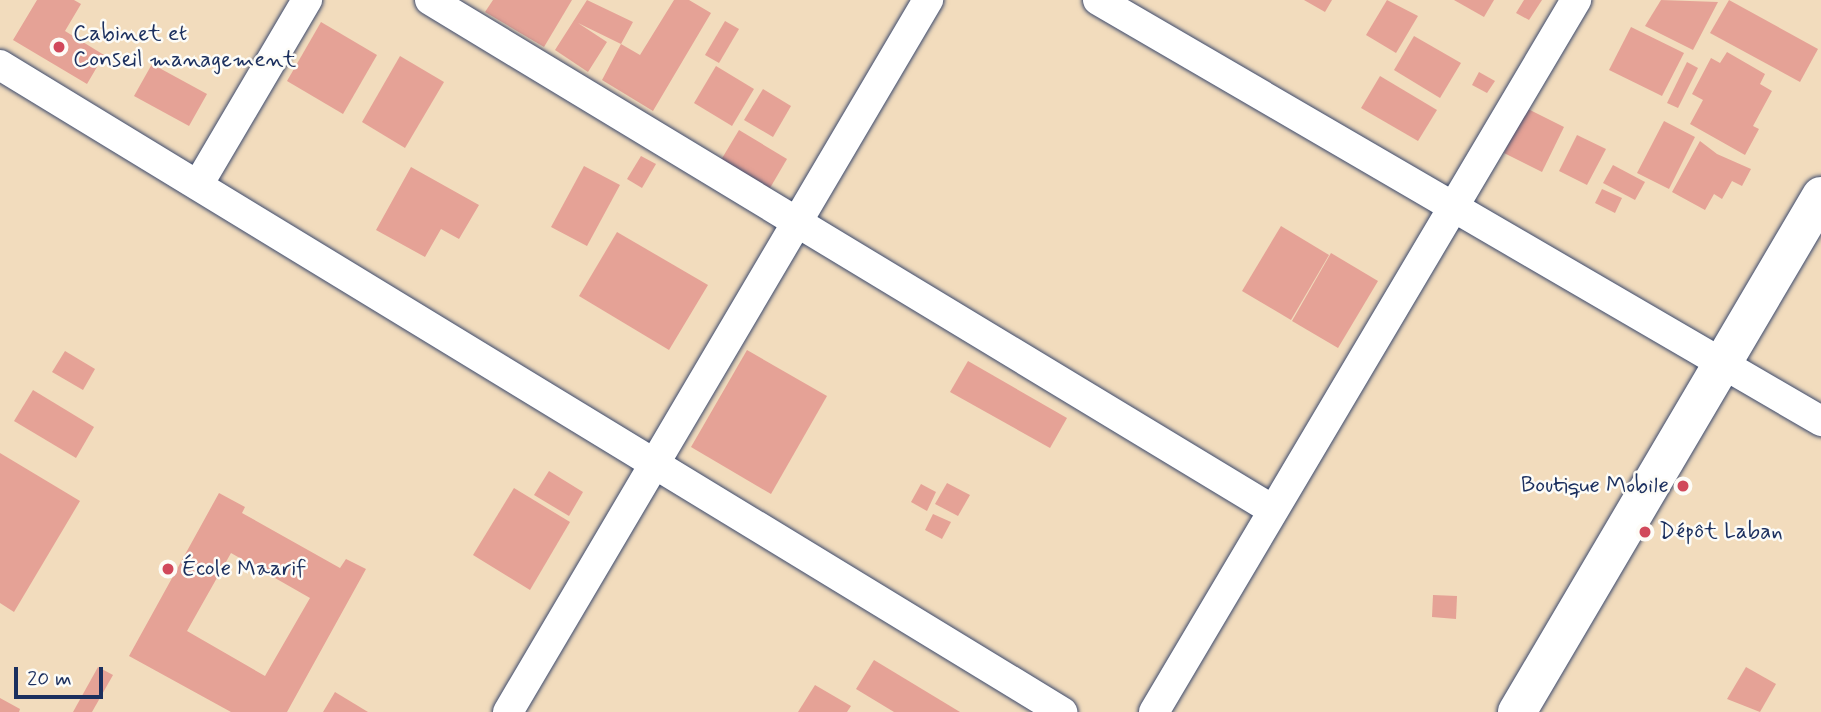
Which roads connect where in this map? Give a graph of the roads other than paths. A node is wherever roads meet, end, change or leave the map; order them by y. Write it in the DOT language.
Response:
graph roads {
  1 [pos="307,0"];
  2 [pos="430,0"];
  3 [pos="928,0"];
  4 [pos="1098,0"];
  5 [pos="1576,0"];
  6 [pos="0,65"];
  7 [pos="198,185"];
  8 [pos="1821,196"];
  9 [pos="1454,204"];
  10 [pos="797,221"];
  11 [pos="1723,362"];
  12 [pos="1821,421"];
  13 [pos="654,464"];
  14 [pos="1271,509"];
  15 [pos="508,712"];
  16 [pos="1062,712"];
  17 [pos="1154,712"];
  18 [pos="1517,712"];
  1 -- 7 [label="street"];
  2 -- 10 [label="street"];
  3 -- 10 [label="street"];
  4 -- 9 [label="street"];
  5 -- 9 [label="street"];
  6 -- 7 [label="street"];
  7 -- 13 [label="street"];
  8 -- 11 [label="street"];
  9 -- 11 [label="street"];
  9 -- 14 [label="street"];
  10 -- 13 [label="street"];
  10 -- 14 [label="street"];
  11 -- 12 [label="street"];
  11 -- 18 [label="street"];
  13 -- 15 [label="street"];
  13 -- 16 [label="street"];
  14 -- 17 [label="street"];
}
